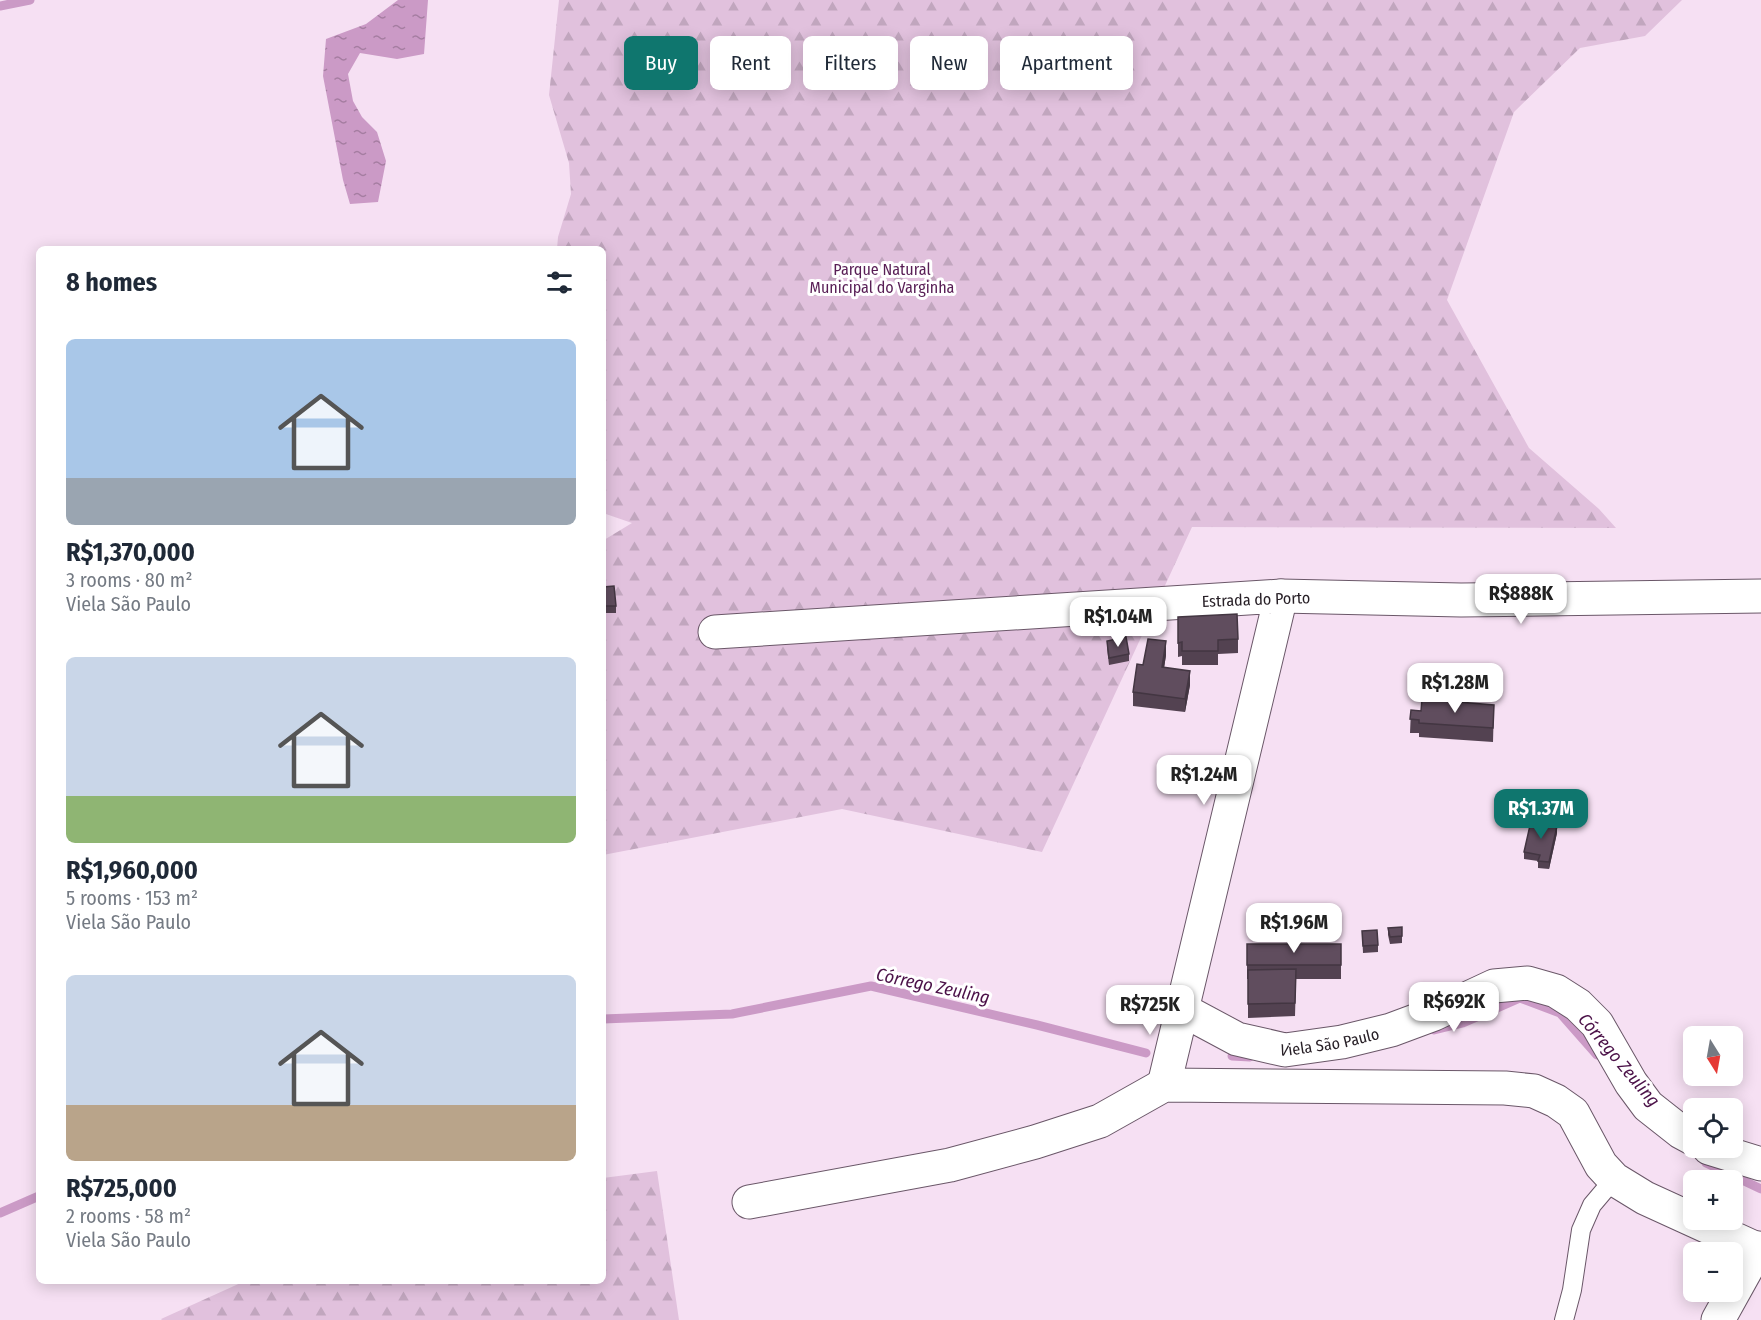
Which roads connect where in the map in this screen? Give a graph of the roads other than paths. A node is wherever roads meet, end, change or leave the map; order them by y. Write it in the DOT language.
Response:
graph roads {
  1 [pos="1281,596"];
  2 [pos="1761,596"];
  3 [pos="715,632"];
  4 [pos="1179,1017"];
  5 [pos="1167,1072"];
  6 [pos="1683,1133"];
  7 [pos="1742,1158"];
  8 [pos="1761,1164"];
  9 [pos="1614,1179"];
  10 [pos="749,1202"];
  11 [pos="1759,1250"];
  12 [pos="1564,1320"];
  13 [pos="1718,1320"];
  1 -- 2 [label="street, Estrada do Porto"];
  1 -- 3 [label="street, Estrada do Porto"];
  1 -- 4 [label="street"];
  4 -- 5 [label="street"];
  4 -- 6 [label="street, Viela São Paulo"];
  5 -- 9 [label="street"];
  5 -- 10 [label="street"];
  7 -- 8 [label="street"];
  9 -- 11 [label="street"];
  9 -- 12 [label="lane"];
  11 -- 13 [label="street"];
}
